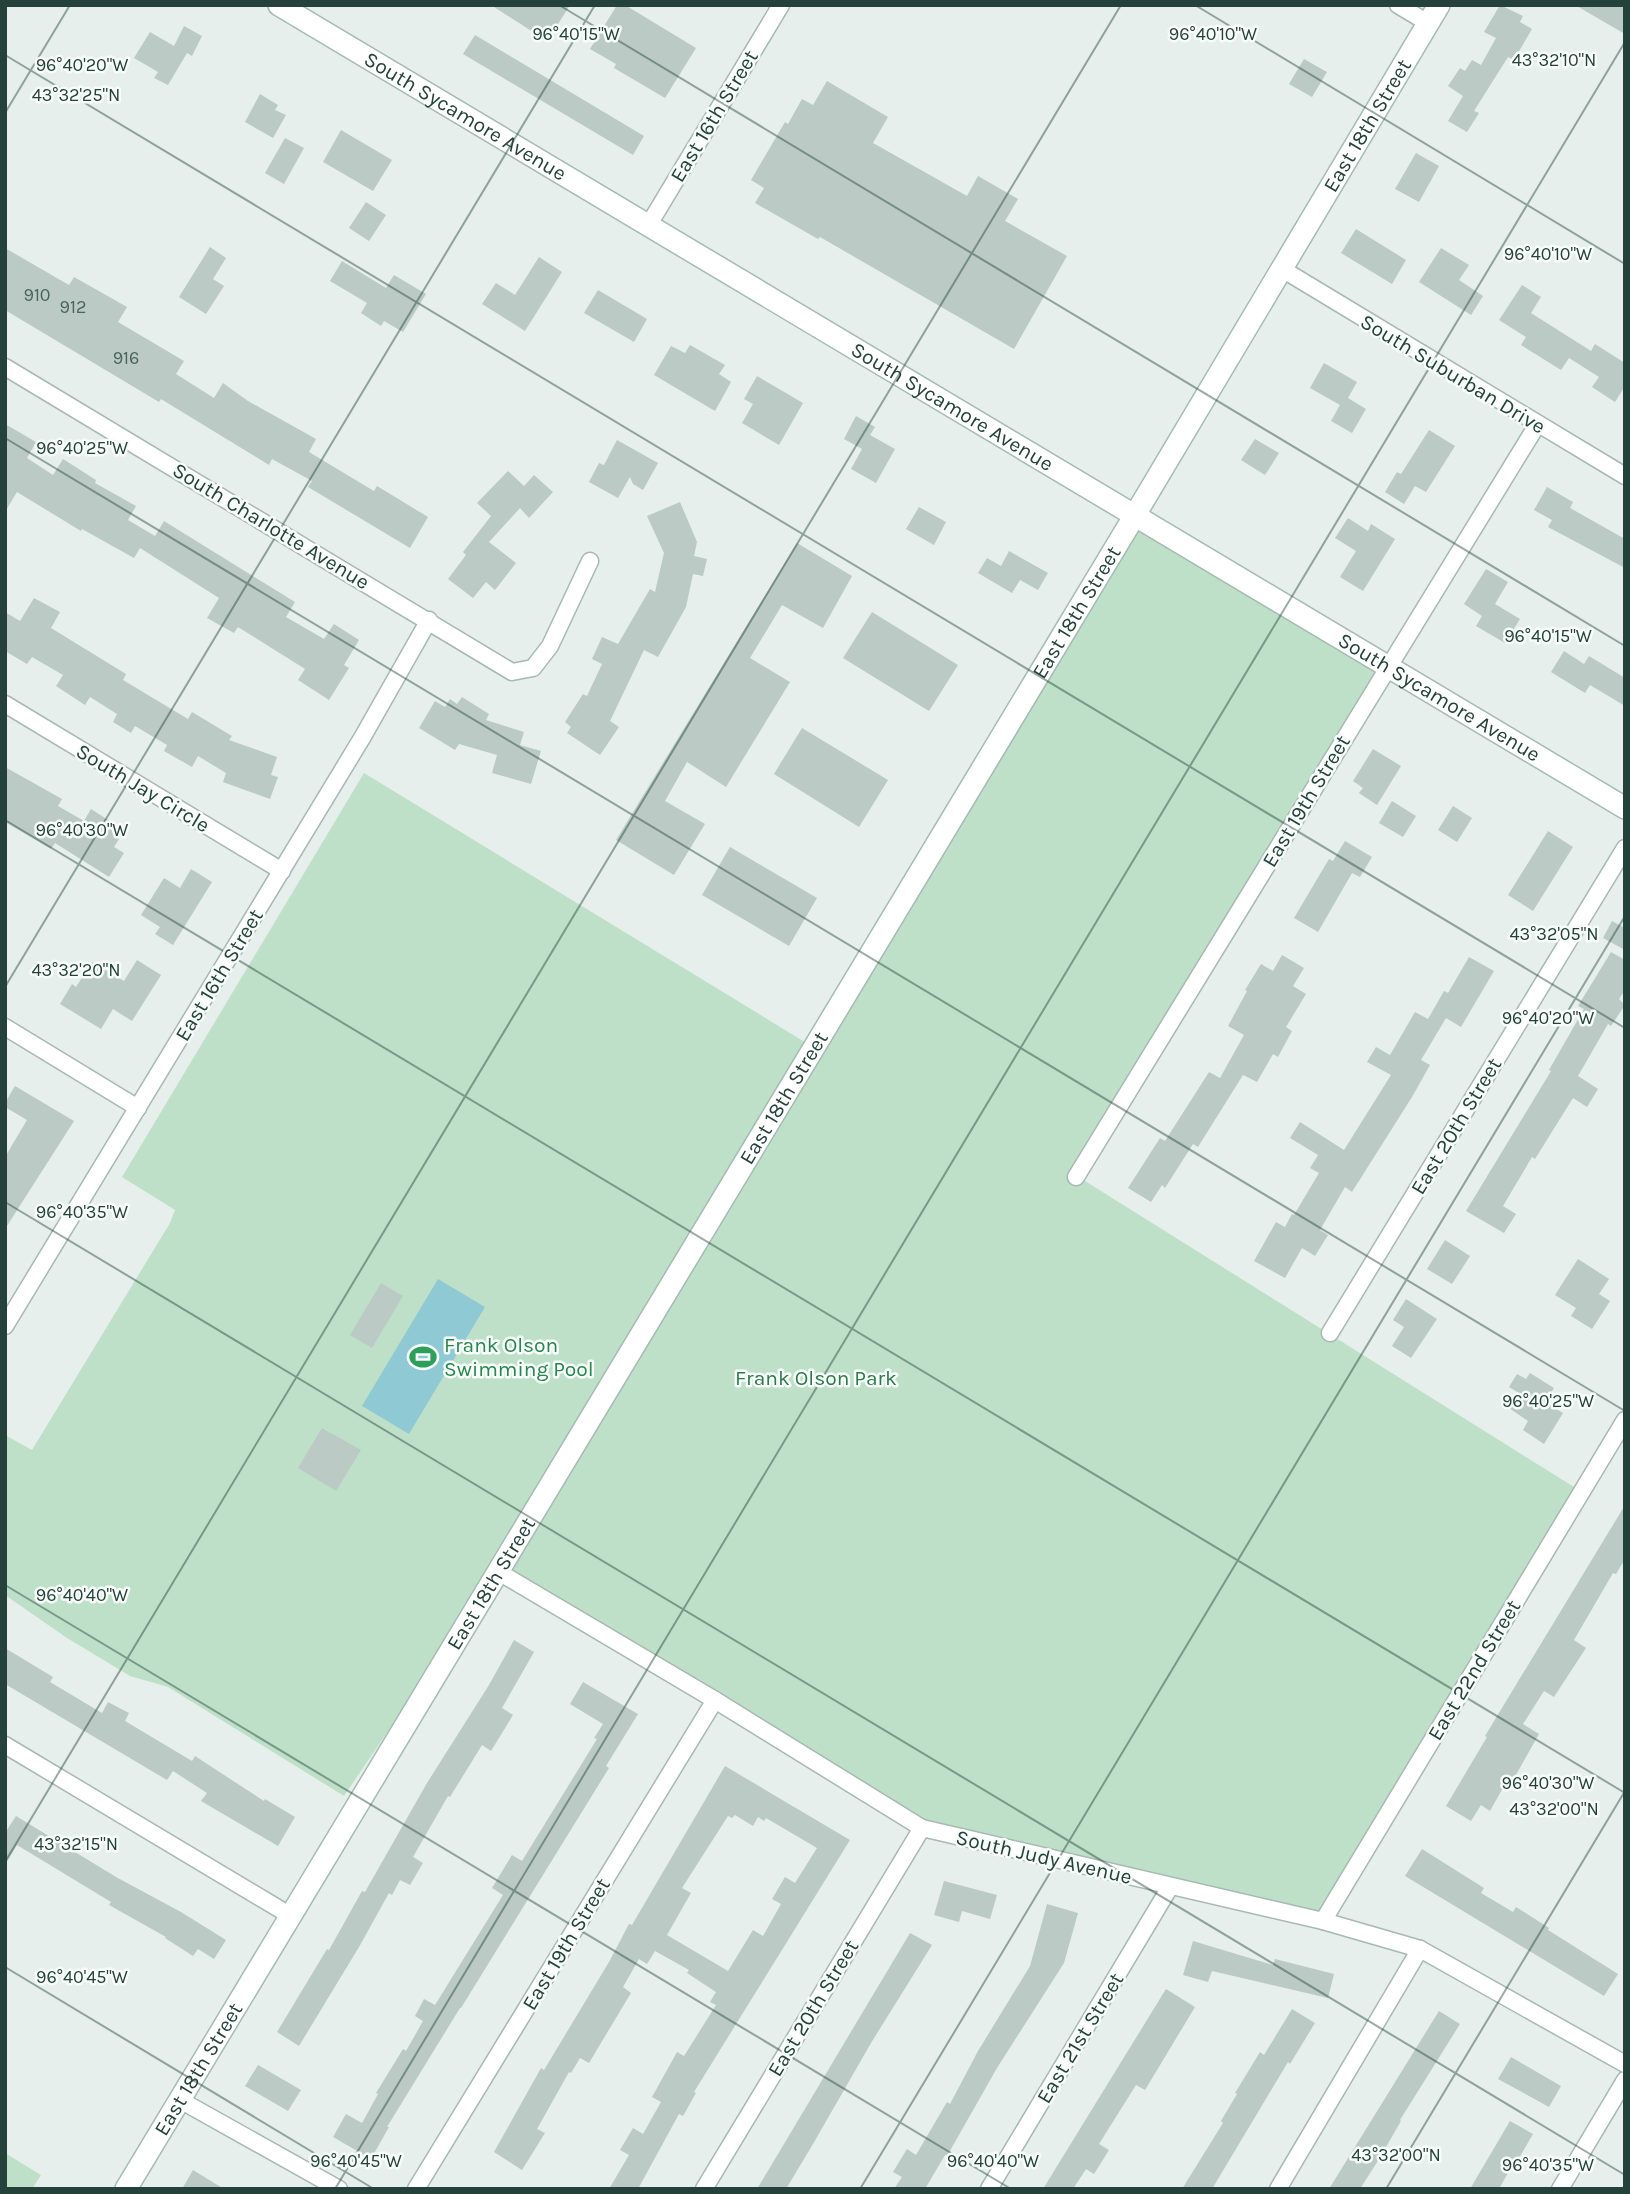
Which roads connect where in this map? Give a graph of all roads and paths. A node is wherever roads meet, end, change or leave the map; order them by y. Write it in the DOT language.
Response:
graph roads {
  1 [pos="279,5"];
  2 [pos="781,5"];
  3 [pos="1398,5"];
  4 [pos="1433,14"];
  5 [pos="648,226"];
  6 [pos="1282,269"];
  7 [pos="5,367"];
  8 [pos="1537,425"];
  9 [pos="1625,477"];
  10 [pos="1135,514"];
  11 [pos="590,561"];
  12 [pos="429,620"];
  13 [pos="1388,667"];
  14 [pos="5,704"];
  15 [pos="1625,808"];
  16 [pos="1625,848"];
  17 [pos="282,872"];
  18 [pos="5,1027"];
  19 [pos="138,1108"];
  20 [pos="1076,1177"];
  21 [pos="5,1326"];
  22 [pos="1330,1333"];
  23 [pos="1625,1420"];
  24 [pos="497,1571"];
  25 [pos="715,1700"];
  26 [pos="5,1745"];
  27 [pos="922,1828"];
  28 [pos="1170,1887"];
  29 [pos="291,1916"];
  30 [pos="1322,1921"];
  31 [pos="1420,1950"];
  32 [pos="1625,2064"];
  33 [pos="1625,2080"];
  34 [pos="180,2100"];
  35 [pos="127,2189"];
  36 [pos="339,2189"];
  37 [pos="416,2189"];
  38 [pos="704,2189"];
  39 [pos="989,2189"];
  40 [pos="1278,2189"];
  41 [pos="1560,2189"];
  1 -- 5 [label="street, South Sycamore Avenue"];
  2 -- 5 [label="street, East 16th Street"];
  3 -- 4 [label="street"];
  4 -- 6 [label="street, East 18th Street"];
  5 -- 10 [label="street, South Sycamore Avenue"];
  6 -- 8 [label="street, South Suburban Drive"];
  6 -- 10 [label="street, East 18th Street"];
  7 -- 12 [label="street, South Charlotte Avenue"];
  8 -- 9 [label="street, South Suburban Drive"];
  8 -- 13 [label="street, East 19th Street"];
  10 -- 13 [label="street, South Sycamore Avenue"];
  10 -- 24 [label="street, East 18th Street"];
  11 -- 12 [label="street, South Charlotte Avenue"];
  12 -- 17 [label="street, East 16th Street"];
  13 -- 15 [label="street, South Sycamore Avenue"];
  13 -- 20 [label="street, East 19th Street"];
  14 -- 17 [label="street, South Jay Circle"];
  16 -- 22 [label="street, East 20th Street"];
  17 -- 19 [label="street, East 16th Street"];
  18 -- 19 [label="street"];
  19 -- 21 [label="street, East 16th Street"];
  23 -- 30 [label="street, East 22nd Street"];
  24 -- 25 [label="street, South Judy Avenue"];
  24 -- 29 [label="street, East 18th Street"];
  25 -- 27 [label="street, South Judy Avenue"];
  25 -- 37 [label="street, East 19th Street"];
  26 -- 29 [label="street"];
  27 -- 28 [label="street, South Judy Avenue"];
  27 -- 38 [label="street, East 20th Street"];
  28 -- 30 [label="street, South Judy Avenue"];
  28 -- 39 [label="street, East 21st Street"];
  29 -- 34 [label="street, East 18th Street"];
  30 -- 31 [label="street, South Judy Avenue"];
  31 -- 32 [label="street, South Judy Avenue"];
  31 -- 40 [label="street"];
  33 -- 41 [label="street"];
  34 -- 35 [label="street, East 18th Street"];
  34 -- 36 [label="street"];
}
